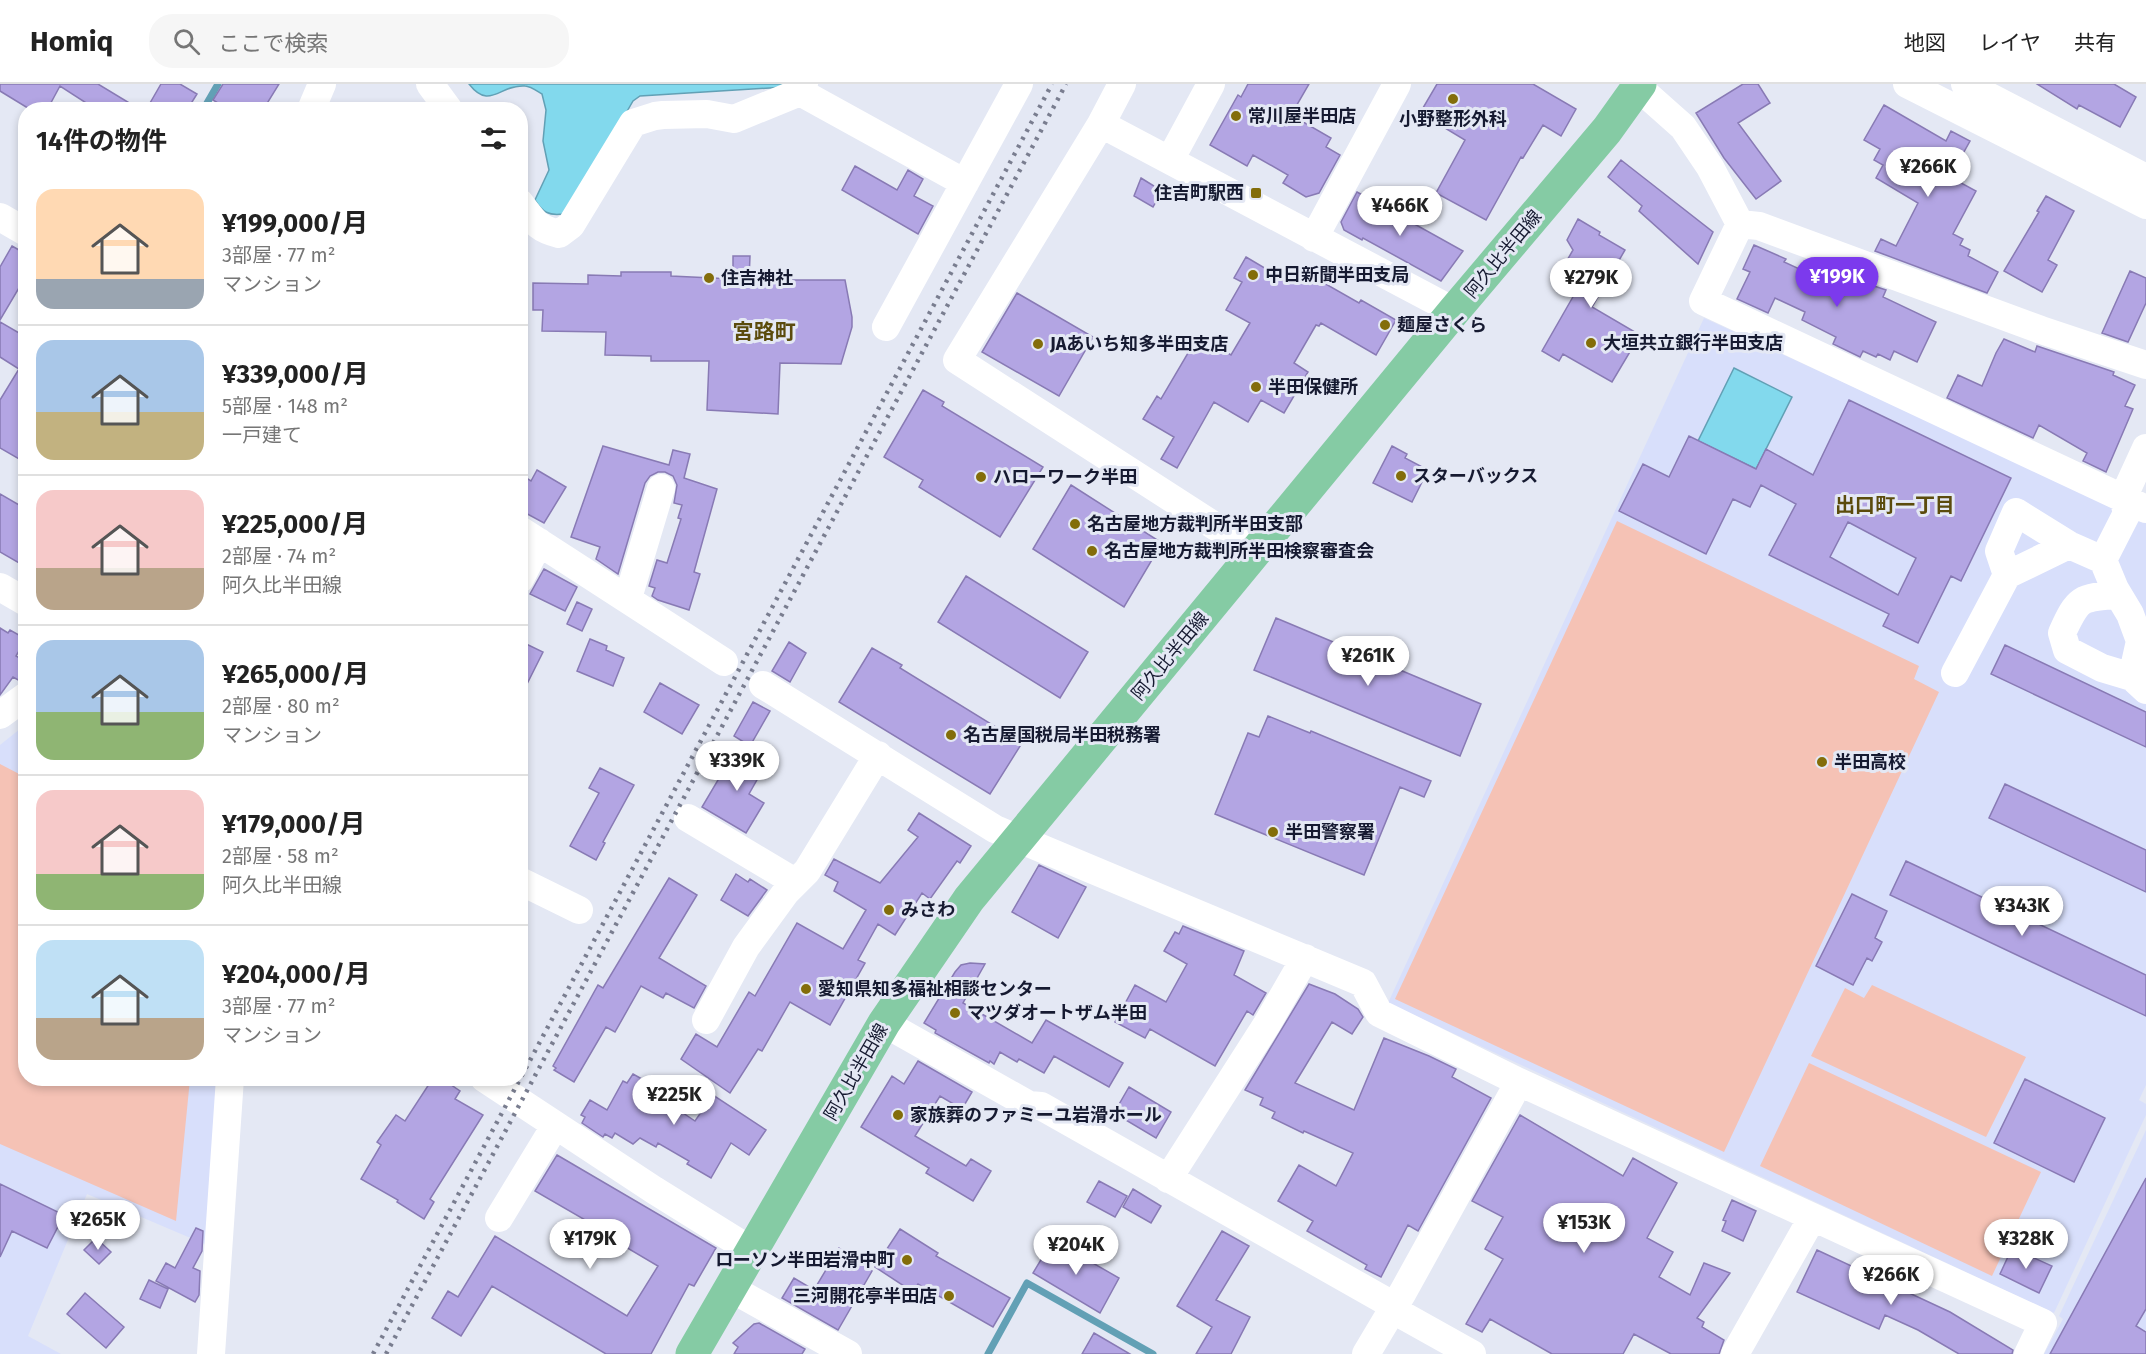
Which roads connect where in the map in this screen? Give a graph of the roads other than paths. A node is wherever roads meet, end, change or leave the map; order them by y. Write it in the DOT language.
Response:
graph roads {
  1 [pos="322,84"];
  2 [pos="430,84"];
  3 [pos="1019,84"];
  4 [pos="1122,84"];
  5 [pos="1211,84"];
  6 [pos="1397,84"];
  7 [pos="1907,84"];
  8 [pos="1965,84"];
  9 [pos="1639,86"];
  10 [pos="802,88"];
  11 [pos="314,102"];
  12 [pos="443,102"];
  13 [pos="1101,124"];
  14 [pos="1170,160"];
  15 [pos="2146,178"];
  16 [pos="965,183"];
  17 [pos="2146,205"];
  18 [pos="528,213"];
  19 [pos="0,217"];
  20 [pos="1740,224"];
  21 [pos="18,227"];
  22 [pos="1314,238"];
  23 [pos="1454,311"];
  24 [pos="886,327"];
  25 [pos="2146,365"];
  26 [pos="2146,448"];
  27 [pos="661,488"];
  28 [pos="2134,504"];
  29 [pos="530,536"];
  30 [pos="2069,545"];
  31 [pos="1256,552"];
  32 [pos="2103,560"];
  33 [pos="2007,575"];
  34 [pos="0,587"];
  35 [pos="2118,595"];
  36 [pos="18,597"];
  37 [pos="628,598"];
  38 [pos="724,662"];
  39 [pos="1956,673"];
  40 [pos="2139,683"];
  41 [pos="763,685"];
  42 [pos="18,702"];
  43 [pos="0,715"];
  44 [pos="878,755"];
  45 [pos="688,818"];
  46 [pos="1019,838"];
  47 [pos="795,882"];
  48 [pos="528,885"];
  49 [pos="579,910"];
  50 [pos="1305,958"];
  51 [pos="706,1020"];
  52 [pos="884,1023"];
  53 [pos="1519,1082"];
  54 [pos="229,1086"];
  55 [pos="496,1086"];
  56 [pos="555,1126"];
  57 [pos="1168,1179"];
  58 [pos="499,1218"];
  59 [pos="1812,1218"];
  60 [pos="752,1251"];
  61 [pos="730,1288"];
  62 [pos="1393,1308"];
  63 [pos="211,1354"];
  64 [pos="692,1354"];
  65 [pos="848,1354"];
  66 [pos="1366,1354"];
  67 [pos="1472,1354"];
  68 [pos="1735,1354"];
  69 [pos="2028,1354"];
  1 -- 11 [label="street"];
  2 -- 12 [label="street"];
  3 -- 16 [label="street"];
  4 -- 13 [label="street"];
  5 -- 14 [label="street"];
  6 -- 22 [label="street"];
  7 -- 17 [label="street"];
  8 -- 15 [label="street"];
  9 -- 20 [label="street"];
  9 -- 23 [label="main road, 阿久比半田線"];
  10 -- 16 [label="street"];
  10 -- 18 [label="street"];
  13 -- 14 [label="street"];
  13 -- 31 [label="street"];
  14 -- 22 [label="street"];
  16 -- 24 [label="street"];
  19 -- 21 [label="street"];
  20 -- 25 [label="street"];
  20 -- 28 [label="street"];
  22 -- 23 [label="street"];
  23 -- 31 [label="main road, 阿久比半田線"];
  26 -- 28 [label="street"];
  27 -- 37 [label="street"];
  28 -- 32 [label="street"];
  29 -- 37 [label="street"];
  30 -- 32 [label="street"];
  30 -- 33 [label="street"];
  30 -- 33 [label="street"];
  31 -- 46 [label="main road, 阿久比半田線"];
  32 -- 35 [label="street"];
  33 -- 39 [label="street"];
  34 -- 36 [label="street"];
  35 -- 40 [label="street"];
  35 -- 40 [label="street"];
  37 -- 38 [label="street"];
  41 -- 44 [label="street"];
  42 -- 43 [label="street"];
  44 -- 46 [label="street"];
  44 -- 47 [label="street"];
  45 -- 47 [label="street"];
  46 -- 50 [label="street"];
  46 -- 52 [label="main road, 阿久比半田線"];
  47 -- 51 [label="street"];
  48 -- 49 [label="street"];
  50 -- 53 [label="street"];
  50 -- 57 [label="street"];
  52 -- 57 [label="street"];
  52 -- 60 [label="main road, 阿久比半田線"];
  53 -- 59 [label="street"];
  53 -- 62 [label="street"];
  54 -- 63 [label="street"];
  55 -- 56 [label="street"];
  56 -- 58 [label="street"];
  56 -- 60 [label="street"];
  57 -- 62 [label="street"];
  59 -- 68 [label="street"];
  59 -- 69 [label="street"];
  60 -- 61 [label="main road, 阿久比半田線"];
  61 -- 64 [label="main road, 阿久比半田線"];
  61 -- 65 [label="street"];
  62 -- 66 [label="street"];
  62 -- 67 [label="street"];
}
